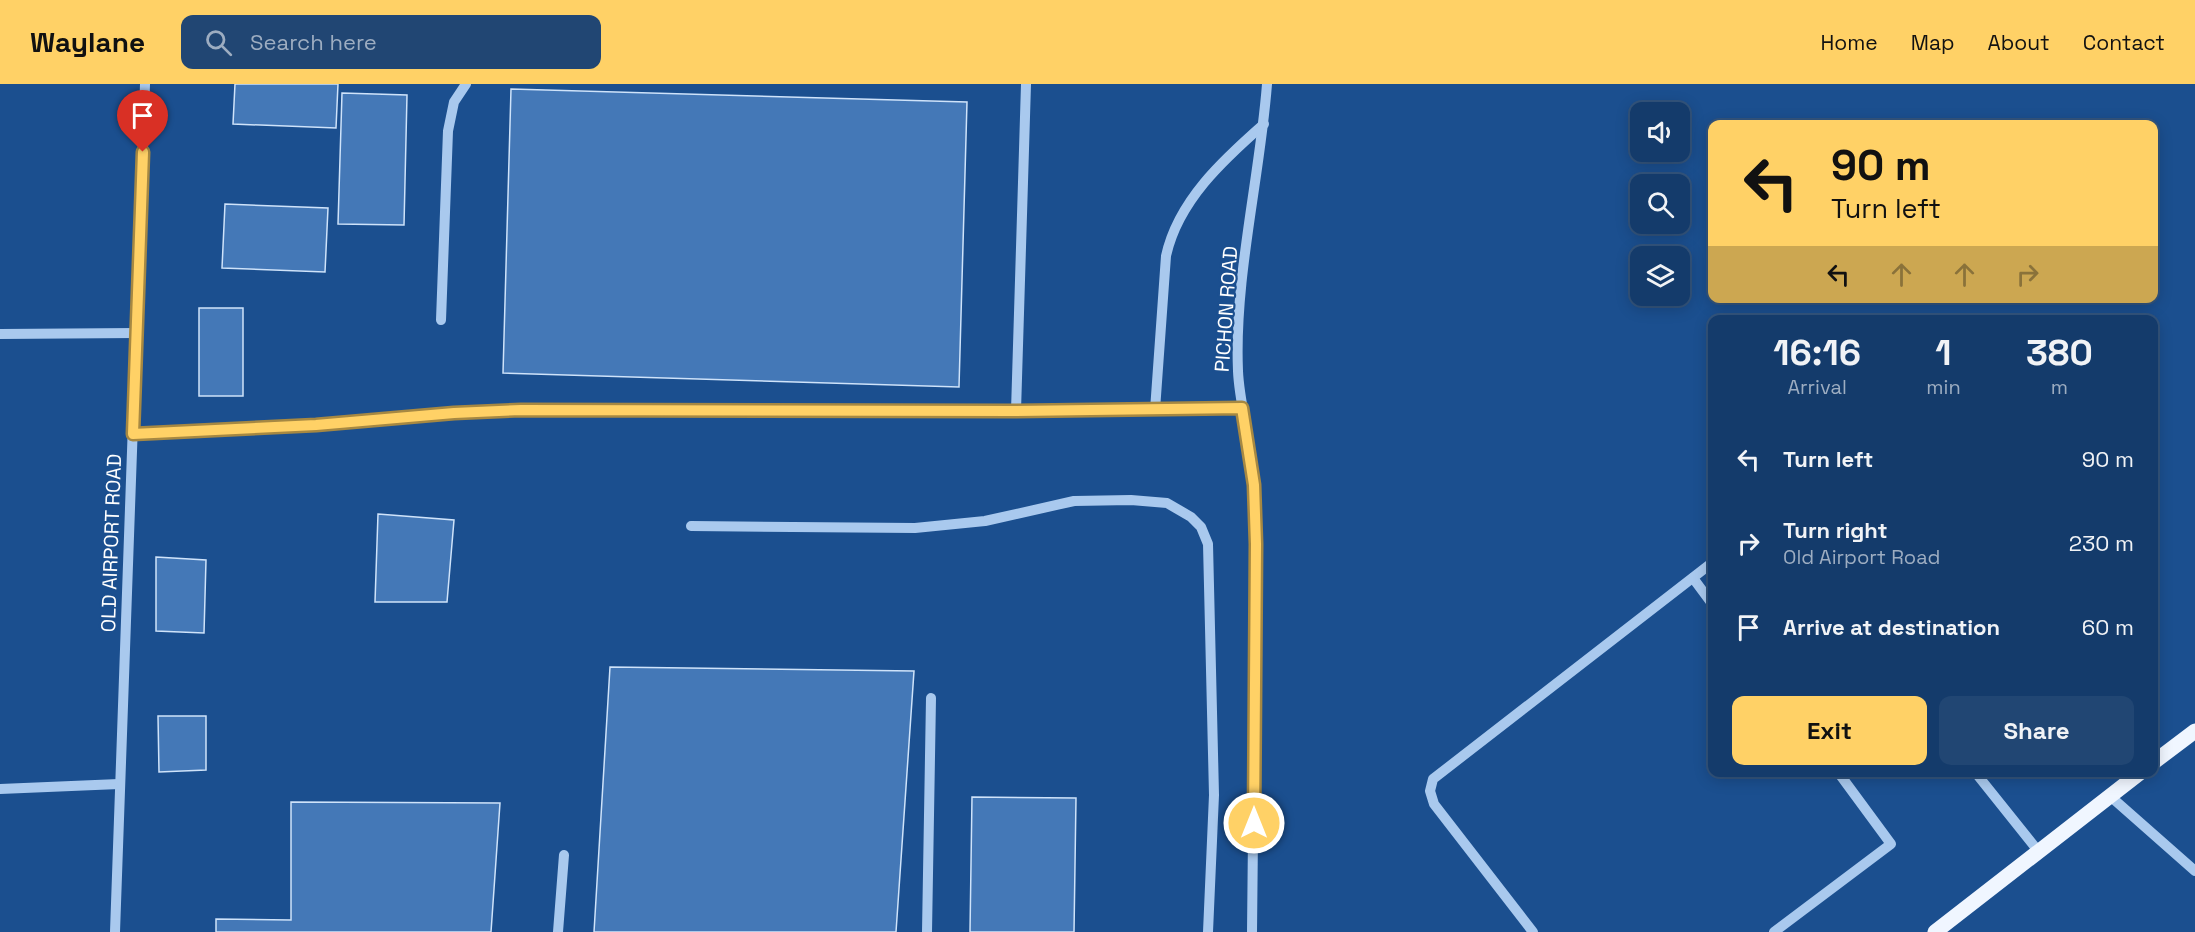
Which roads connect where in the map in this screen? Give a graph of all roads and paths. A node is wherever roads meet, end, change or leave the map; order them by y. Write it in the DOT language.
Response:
graph roads {
  1 [pos="145,84"];
  2 [pos="466,84"];
  3 [pos="1026,84"];
  4 [pos="1267,84"];
  5 [pos="1264,124"];
  6 [pos="441,320"];
  7 [pos="137,333"];
  8 [pos="0,334"];
  9 [pos="1242,408"];
  10 [pos="1155,410"];
  11 [pos="1016,411"];
  12 [pos="133,434"];
  13 [pos="691,526"];
  14 [pos="1708,566"];
  15 [pos="1693,578"];
  16 [pos="1708,598"];
  17 [pos="931,698"];
  18 [pos="2195,731"];
  19 [pos="2158,759"];
  20 [pos="1842,777"];
  21 [pos="1979,777"];
  22 [pos="2135,777"];
  23 [pos="119,784"];
  24 [pos="0,789"];
  25 [pos="2110,796"];
  26 [pos="2039,852"];
  27 [pos="564,855"];
  28 [pos="2195,871"];
  29 [pos="102,932"];
  30 [pos="115,932"];
  31 [pos="558,932"];
  32 [pos="927,932"];
  33 [pos="1208,932"];
  34 [pos="1252,932"];
  35 [pos="1533,932"];
  36 [pos="1774,932"];
  37 [pos="1935,932"];
  1 -- 7 [label="street, OLD AIRPORT ROAD"];
  2 -- 6 [label="street"];
  3 -- 11 [label="street"];
  4 -- 5 [label="street, PICHON ROAD"];
  5 -- 9 [label="street, PICHON ROAD"];
  5 -- 10 [label="street"];
  7 -- 8 [label="street"];
  7 -- 12 [label="street, OLD AIRPORT ROAD"];
  9 -- 10 [label="street"];
  9 -- 34 [label="street, PICHON ROAD"];
  10 -- 11 [label="street"];
  11 -- 12 [label="street"];
  12 -- 23 [label="street, OLD AIRPORT ROAD"];
  13 -- 33 [label="street"];
  14 -- 15 [label="street"];
  15 -- 16 [label="street"];
  15 -- 35 [label="street"];
  17 -- 32 [label="street"];
  18 -- 19 [label="main road"];
  20 -- 36 [label="street"];
  21 -- 26 [label="street"];
  22 -- 25 [label="main road"];
  23 -- 24 [label="street"];
  23 -- 30 [label="street, OLD AIRPORT ROAD"];
  25 -- 26 [label="main road"];
  25 -- 28 [label="street"];
  26 -- 37 [label="main road"];
  27 -- 31 [label="street"];
  29 -- 30 [label="street"];
}
